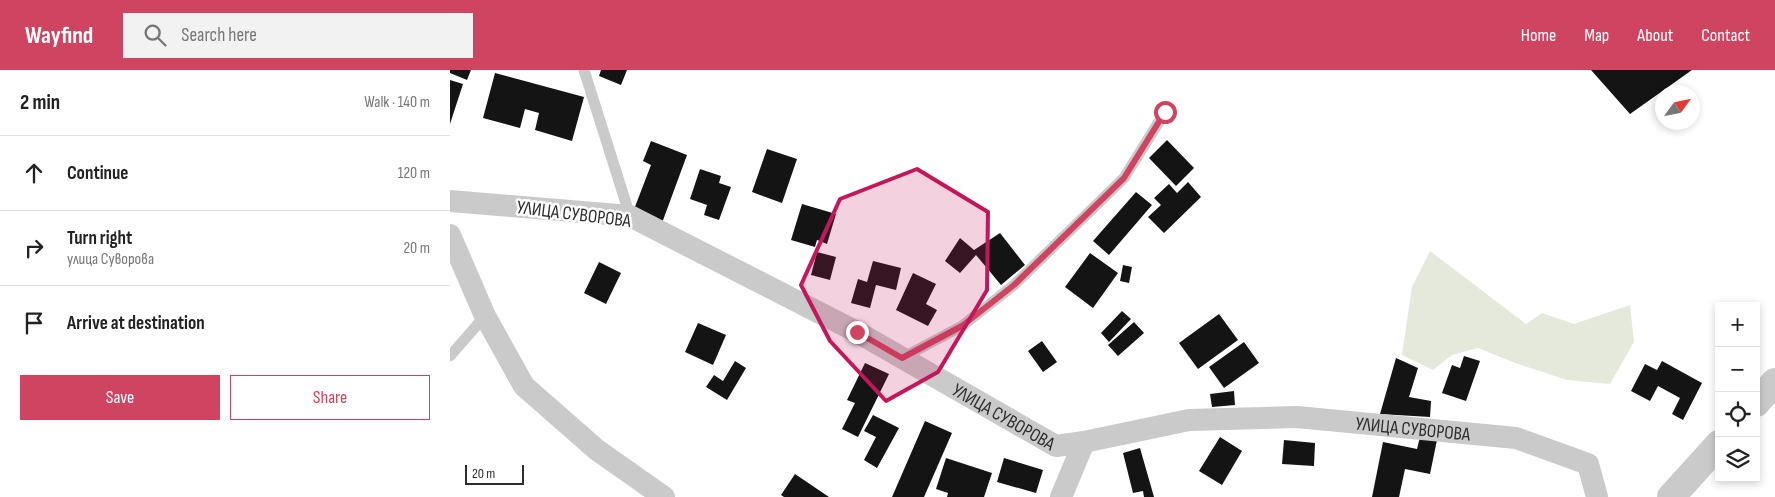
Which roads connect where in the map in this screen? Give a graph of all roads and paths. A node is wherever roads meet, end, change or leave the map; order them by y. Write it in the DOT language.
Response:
graph roads {
  1 [pos="584,70"];
  2 [pos="1165,112"];
  3 [pos="450,201"];
  4 [pos="630,216"];
  5 [pos="450,235"];
  6 [pos="485,316"];
  7 [pos="450,356"];
  8 [pos="902,358"];
  9 [pos="1775,382"];
  10 [pos="1760,399"];
  11 [pos="1084,442"];
  12 [pos="1715,448"];
  13 [pos="664,497"];
  14 [pos="1061,497"];
  15 [pos="1597,497"];
  16 [pos="1671,497"];
  1 -- 4 [label="lane"];
  2 -- 8 [label="lane"];
  3 -- 4 [label="street, УЛИЦА СУВОРОВА"];
  4 -- 8 [label="street, УЛИЦА СУВОРОВА"];
  5 -- 6 [label="street"];
  6 -- 7 [label="lane"];
  6 -- 13 [label="street"];
  8 -- 11 [label="street, УЛИЦА СУВОРОВА"];
  9 -- 10 [label="street"];
  11 -- 14 [label="street"];
  11 -- 15 [label="street, УЛИЦА СУВОРОВА"];
  12 -- 16 [label="street"];
}
